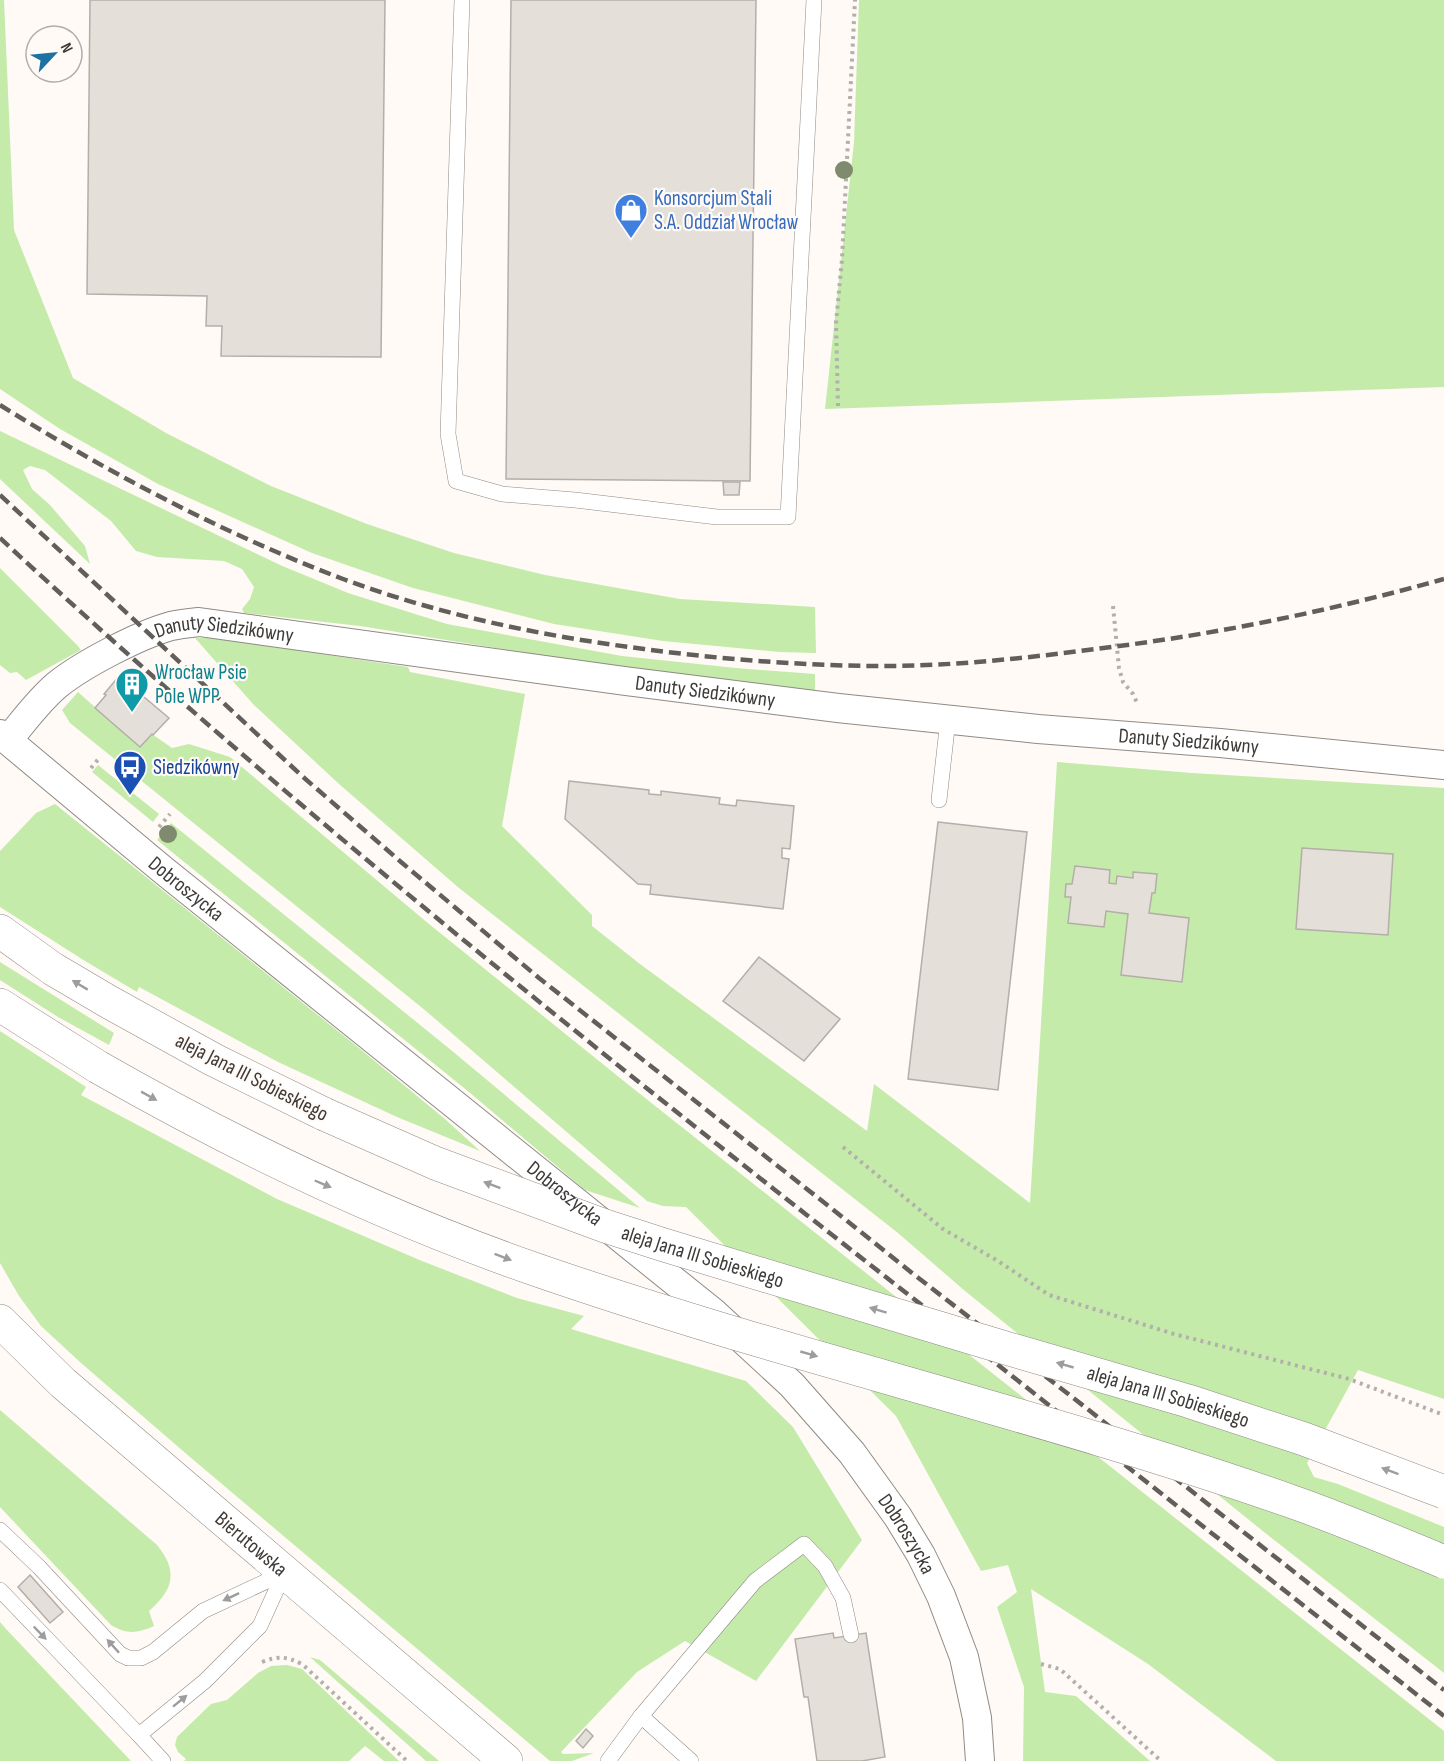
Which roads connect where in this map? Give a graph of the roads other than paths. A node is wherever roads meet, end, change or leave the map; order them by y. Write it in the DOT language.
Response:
graph roads {
  1 [pos="462,0"];
  2 [pos="814,0"];
  3 [pos="948,720"];
  4 [pos="4,737"];
  5 [pos="1444,765"];
  6 [pos="939,800"];
  7 [pos="0,932"];
  8 [pos="0,1005"];
  9 [pos="0,1322"];
  10 [pos="1444,1492"];
  11 [pos="0,1530"];
  12 [pos="1444,1562"];
  13 [pos="284,1573"];
  14 [pos="0,1590"];
  15 [pos="850,1635"];
  16 [pos="641,1716"];
  17 [pos="140,1735"];
  18 [pos="163,1761"];
  19 [pos="506,1761"];
  20 [pos="608,1761"];
  21 [pos="691,1761"];
  22 [pos="980,1761"];
  1 -- 2 [label="lane"];
  3 -- 4 [label="street, Danuty Siedzikówny"];
  3 -- 5 [label="street, Danuty Siedzikówny"];
  3 -- 6 [label="lane"];
  4 -- 22 [label="street, Dobroszycka"];
  10 -- 7 [label="main road, aleja Jana III Sobieskiego, one-way, bridge"];
  8 -- 12 [label="main road, one-way, bridge"];
  9 -- 13 [label="main road, Bierutowska"];
  13 -- 11 [label="lane, one-way"];
  17 -- 13 [label="lane, one-way"];
  13 -- 19 [label="main road, Bierutowska"];
  14 -- 17 [label="lane, one-way"];
  15 -- 16 [label="lane"];
  16 -- 20 [label="lane"];
  16 -- 21 [label="lane"];
  17 -- 18 [label="lane"];
}
